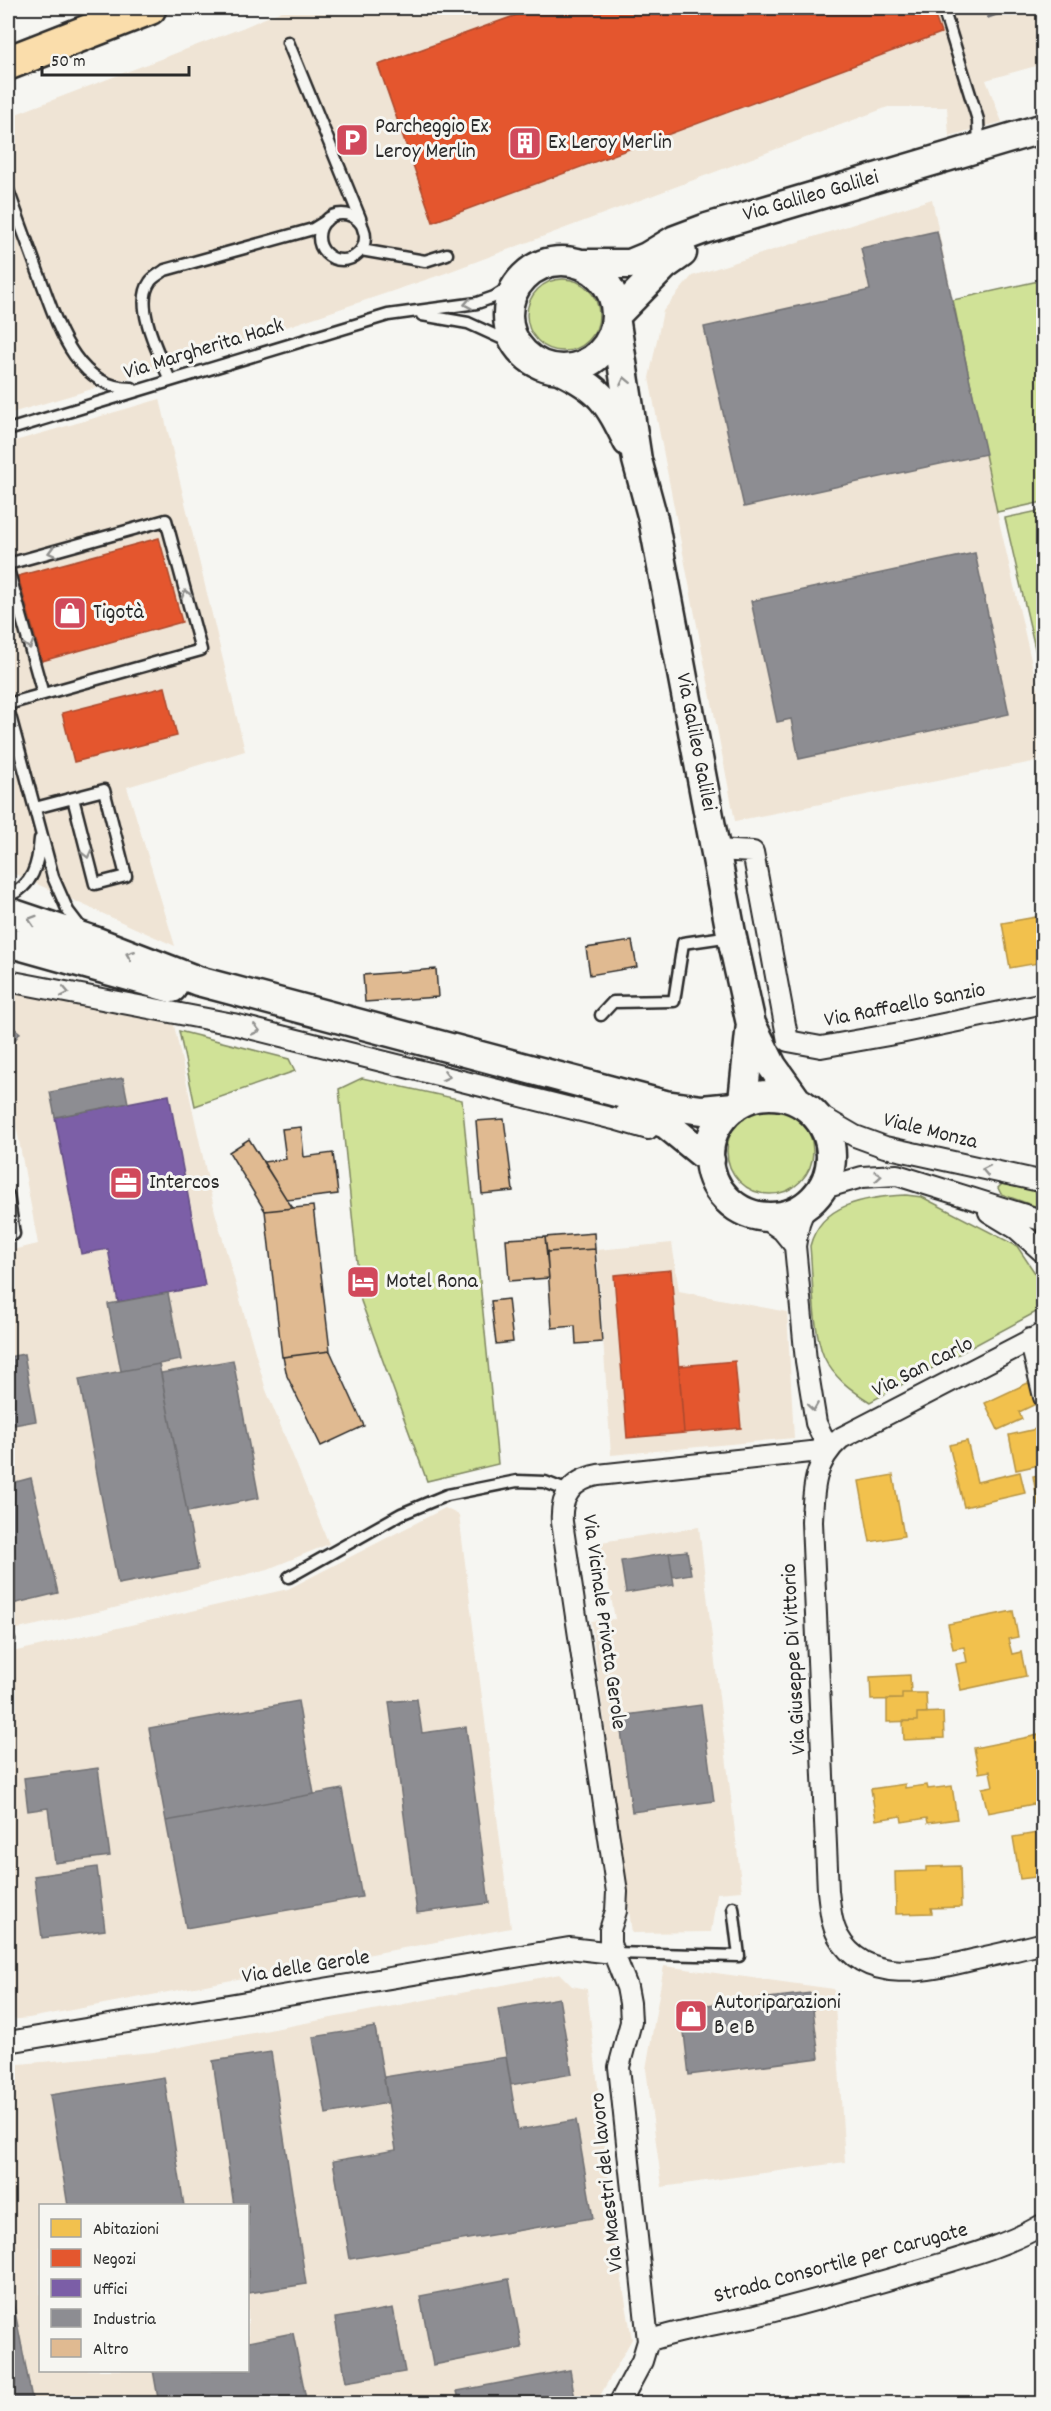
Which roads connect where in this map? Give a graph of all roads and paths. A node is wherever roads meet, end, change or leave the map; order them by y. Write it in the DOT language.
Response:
graph roads {
  1 [pos="148,8"];
  2 [pos="943,8"];
  3 [pos="288,42"];
  4 [pos="8,63"];
  5 [pos="1044,128"];
  6 [pos="1044,143"];
  7 [pos="979,147"];
  8 [pos="8,190"];
  9 [pos="350,193"];
  10 [pos="329,219"];
  11 [pos="364,232"];
  12 [pos="299,234"];
  13 [pos="361,249"];
  14 [pos="323,250"];
  15 [pos="447,254"];
  16 [pos="582,264"];
  17 [pos="518,282"];
  18 [pos="413,313"];
  19 [pos="616,319"];
  20 [pos="516,345"];
  21 [pos="561,370"];
  22 [pos="170,380"];
  23 [pos="147,387"];
  24 [pos="8,430"];
  25 [pos="637,460"];
  26 [pos="8,564"];
  27 [pos="8,569"];
  28 [pos="43,694"];
  29 [pos="8,706"];
  30 [pos="73,798"];
  31 [pos="35,808"];
  32 [pos="41,830"];
  33 [pos="716,850"];
  34 [pos="8,896"];
  35 [pos="8,912"];
  36 [pos="732,936"];
  37 [pos="8,942"];
  38 [pos="97,942"];
  39 [pos="8,981"];
  40 [pos="1044,1003"];
  41 [pos="601,1015"];
  42 [pos="751,1024"];
  43 [pos="738,1104"];
  44 [pos="804,1106"];
  45 [pos="711,1165"];
  46 [pos="1044,1182"];
  47 [pos="959,1194"];
  48 [pos="8,1196"];
  49 [pos="813,1197"];
  50 [pos="760,1215"];
  51 [pos="1044,1221"];
  52 [pos="14,1234"];
  53 [pos="795,1246"];
  54 [pos="1044,1253"];
  55 [pos="1037,1336"];
  56 [pos="1044,1397"];
  57 [pos="829,1450"];
  58 [pos="568,1491"];
  59 [pos="289,1577"];
  60 [pos="733,1907"];
  61 [pos="1044,1943"];
  62 [pos="613,1953"];
  63 [pos="8,2042"];
  64 [pos="1044,2224"];
  65 [pos="648,2341"];
  66 [pos="619,2403"];
  1 -- 4 [label="highway"];
  2 -- 7 [label="lane"];
  3 -- 9 [label="lane"];
  5 -- 7 [label="street, Via Galileo Galilei"];
  6 -- 19 [label="street, Via Galileo Galilei"];
  7 -- 16 [label="street, Via Galileo Galilei"];
  8 -- 23 [label="lane"];
  9 -- 10 [label="lane"];
  9 -- 11 [label="lane"];
  10 -- 11 [label="lane"];
  10 -- 12 [label="lane"];
  10 -- 14 [label="lane"];
  11 -- 13 [label="lane"];
  12 -- 14 [label="lane"];
  12 -- 22 [label="lane"];
  13 -- 14 [label="lane"];
  13 -- 15 [label="lane"];
  16 -- 17 [label="street"];
  16 -- 19 [label="street"];
  17 -- 18 [label="lane, Via Margherita Hack, one-way"];
  17 -- 20 [label="street"];
  18 -- 20 [label="lane, Via Margherita Hack"];
  18 -- 22 [label="lane, Via Margherita Hack"];
  19 -- 21 [label="street"];
  25 -- 19 [label="street, Via Galileo Galilei, one-way"];
  20 -- 21 [label="street"];
  21 -- 25 [label="street, Via Galileo Galilei"];
  22 -- 23 [label="lane, Via Margherita Hack"];
  23 -- 24 [label="lane, Via Margherita Hack"];
  25 -- 33 [label="street, Via Galileo Galilei"];
  28 -- 26 [label="lane, one-way"];
  27 -- 28 [label="lane, one-way"];
  28 -- 29 [label="lane"];
  29 -- 31 [label="lane"];
  30 -- 30 [label="lane, one-way"];
  30 -- 31 [label="lane"];
  31 -- 32 [label="lane"];
  32 -- 34 [label="lane"];
  32 -- 38 [label="lane"];
  33 -- 36 [label="street, Via Galileo Galilei"];
  33 -- 40 [label="street, Via Raffaello Sanzio"];
  38 -- 35 [label="street, one-way"];
  36 -- 41 [label="lane"];
  36 -- 42 [label="street, Via Galileo Galilei"];
  37 -- 45 [label="street"];
  43 -- 38 [label="street, one-way"];
  39 -- 45 [label="street, one-way"];
  42 -- 43 [label="street, Via Galileo Galilei"];
  42 -- 44 [label="street, Via Galileo Galilei"];
  43 -- 44 [label="street"];
  43 -- 45 [label="street"];
  46 -- 44 [label="street, Viale Monza, one-way"];
  44 -- 49 [label="street"];
  45 -- 50 [label="street"];
  49 -- 47 [label="street, one-way"];
  47 -- 51 [label="street"];
  47 -- 54 [label="street"];
  48 -- 52 [label="lane"];
  49 -- 50 [label="street"];
  49 -- 53 [label="street"];
  50 -- 53 [label="street"];
  53 -- 57 [label="street, one-way"];
  55 -- 56 [label="street"];
  55 -- 57 [label="street, Via San Carlo"];
  57 -- 58 [label="street, Via Vicinale Privata Gerole"];
  57 -- 61 [label="street, Via Giuseppe Di Vittorio"];
  58 -- 59 [label="lane"];
  58 -- 62 [label="street, Via Vicinale Privata Gerole"];
  60 -- 62 [label="lane"];
  62 -- 63 [label="street, Via delle Gerole"];
  62 -- 65 [label="street, Via Maestri del lavoro"];
  64 -- 65 [label="street, Strada Consortile per Carugate"];
  65 -- 66 [label="street, Via Maestri del lavoro"];
}
